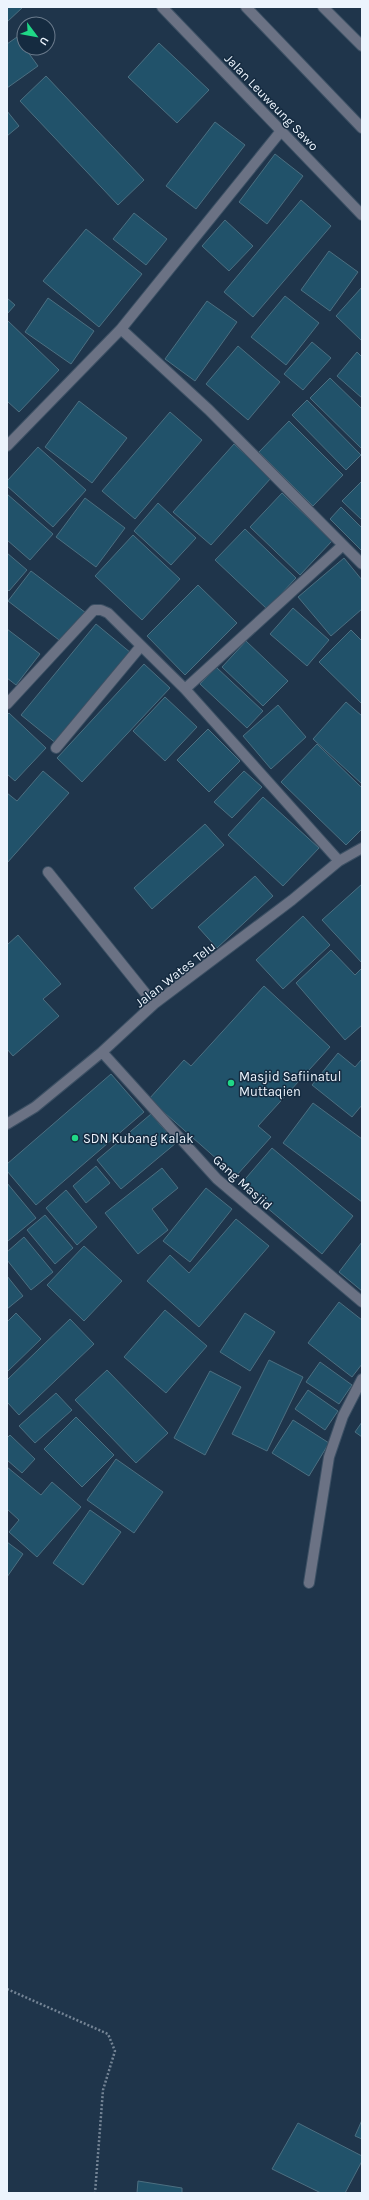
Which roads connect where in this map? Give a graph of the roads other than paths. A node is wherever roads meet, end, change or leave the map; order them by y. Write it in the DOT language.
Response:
graph roads {
  1 [pos="162,7"];
  2 [pos="246,7"];
  3 [pos="324,7"];
  4 [pos="362,46"];
  5 [pos="362,128"];
  6 [pos="281,131"];
  7 [pos="362,215"];
  8 [pos="121,329"];
  9 [pos="7,446"];
  10 [pos="342,545"];
  11 [pos="362,564"];
  12 [pos="142,646"];
  13 [pos="185,689"];
  14 [pos="7,704"];
  15 [pos="56,748"];
  16 [pos="361,850"];
  17 [pos="339,861"];
  18 [pos="48,872"];
  19 [pos="154,1004"];
  20 [pos="102,1052"];
  21 [pos="7,1124"];
  22 [pos="362,1302"];
  23 [pos="362,1379"];
  24 [pos="309,1583"];
  1 -- 6 [label="street, Jalan Leuweung Sawo"];
  2 -- 5 [label="street"];
  3 -- 4 [label="street"];
  6 -- 7 [label="street, Jalan Leuweung Sawo"];
  6 -- 8 [label="street"];
  8 -- 9 [label="street"];
  8 -- 10 [label="street"];
  10 -- 11 [label="street"];
  10 -- 13 [label="street"];
  12 -- 13 [label="street"];
  12 -- 14 [label="street"];
  12 -- 15 [label="street"];
  13 -- 17 [label="street"];
  16 -- 17 [label="street, Jalan Wates Telu"];
  17 -- 19 [label="street, Jalan Wates Telu"];
  18 -- 19 [label="street"];
  19 -- 20 [label="street, Jalan Wates Telu"];
  20 -- 21 [label="street, Jalan Wates Telu"];
  20 -- 22 [label="street, Gang Masjid"];
  23 -- 24 [label="street"];
}
